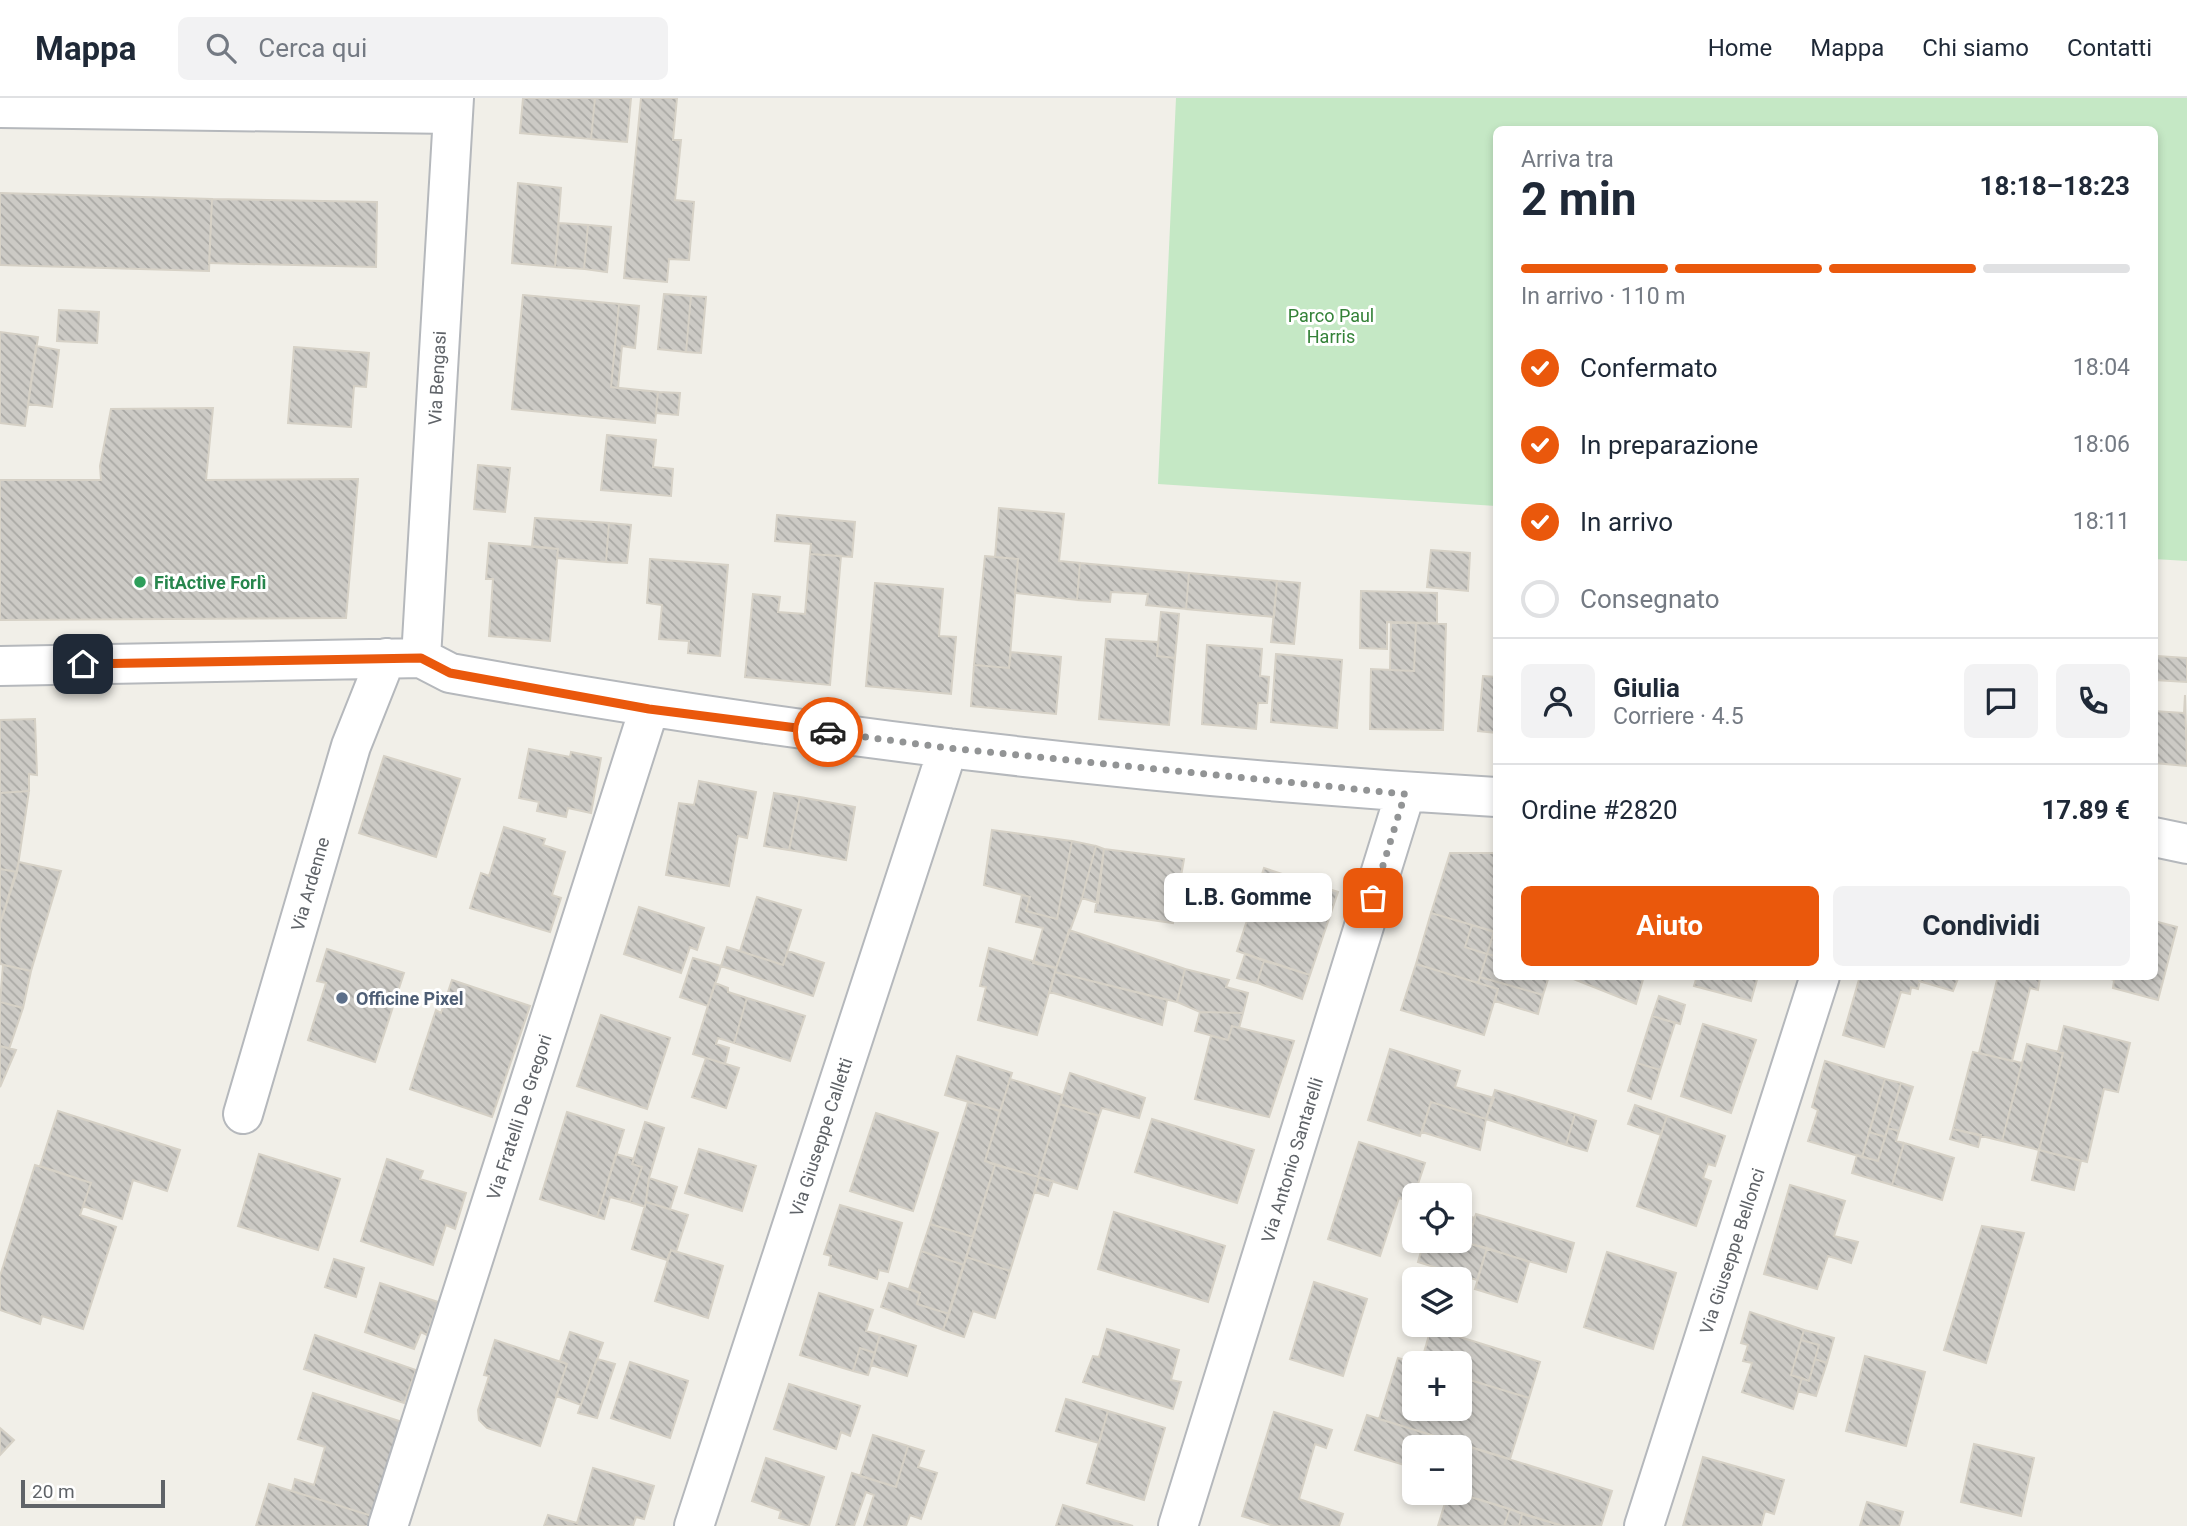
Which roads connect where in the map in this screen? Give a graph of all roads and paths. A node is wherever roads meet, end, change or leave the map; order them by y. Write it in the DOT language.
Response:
graph roads {
  1 [pos="454,106"];
  2 [pos="0,108"];
  3 [pos="403,658"];
  4 [pos="0,666"];
  5 [pos="649,709"];
  6 [pos="948,748"];
  7 [pos="1405,794"];
  8 [pos="1493,797"];
  9 [pos="2158,837"];
  10 [pos="2187,844"];
  11 [pos="1819,980"];
  12 [pos="243,1114"];
  13 [pos="388,1526"];
  14 [pos="694,1526"];
  15 [pos="1178,1526"];
  16 [pos="1644,1526"];
  1 -- 2 [label="street"];
  1 -- 3 [label="street, Via Bengasi"];
  3 -- 4 [label="street"];
  3 -- 5 [label="street"];
  3 -- 12 [label="street, Via Ardenne"];
  5 -- 6 [label="street"];
  5 -- 13 [label="street, Via Fratelli De Gregori"];
  6 -- 7 [label="street"];
  6 -- 14 [label="street, Via Giuseppe Calletti"];
  7 -- 8 [label="street"];
  7 -- 15 [label="street, Via Antonio Santarelli"];
  9 -- 10 [label="street"];
  11 -- 16 [label="street, Via Giuseppe Bellonci"];
}
